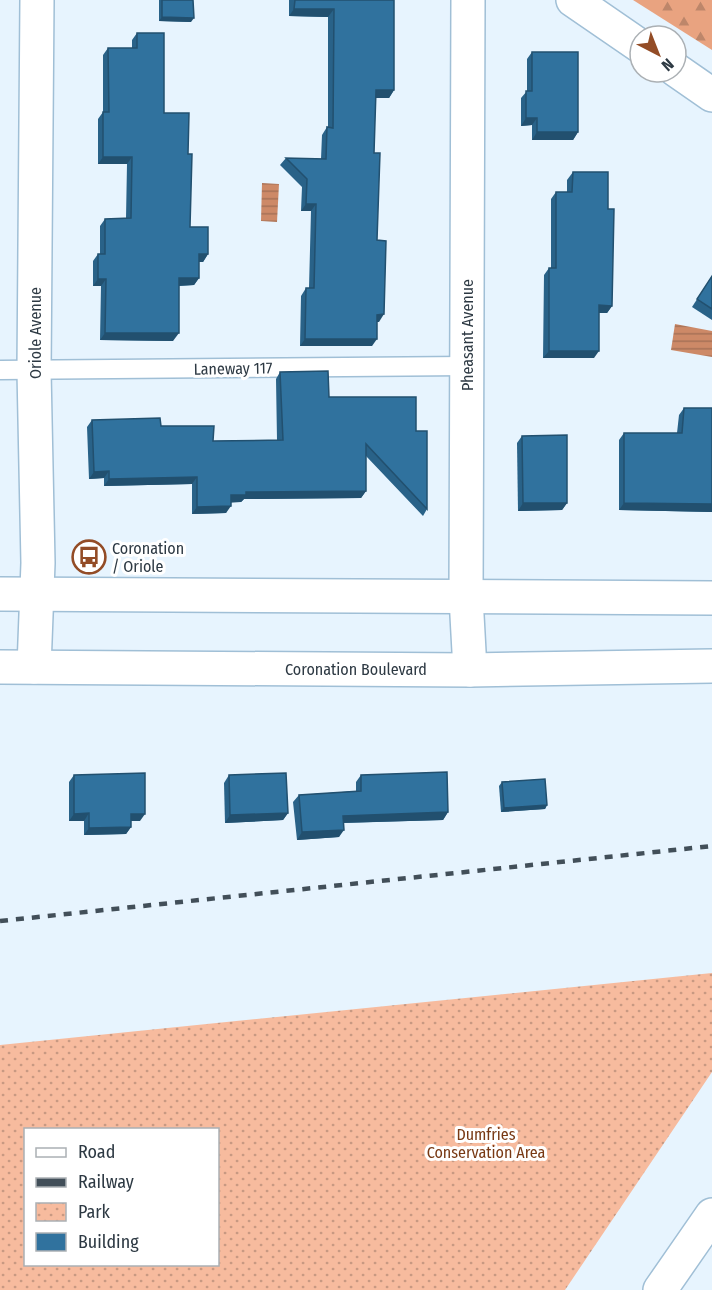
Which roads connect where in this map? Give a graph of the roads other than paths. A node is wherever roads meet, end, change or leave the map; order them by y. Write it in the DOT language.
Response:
graph roads {
  1 [pos="37,0"];
  2 [pos="468,0"];
  3 [pos="573,0"];
  4 [pos="628,38"];
  5 [pos="688,78"];
  6 [pos="712,95"];
  7 [pos="467,366"];
  8 [pos="0,370"];
  9 [pos="34,370"];
  10 [pos="0,594"];
  11 [pos="38,594"];
  12 [pos="466,597"];
  13 [pos="712,598"];
  14 [pos="712,666"];
  15 [pos="0,667"];
  16 [pos="34,667"];
  17 [pos="470,669"];
  18 [pos="712,1215"];
  19 [pos="660,1290"];
  1 -- 9 [label="street, Oriole Avenue"];
  2 -- 7 [label="street, Pheasant Avenue"];
  3 -- 4 [label="street"];
  5 -- 6 [label="street"];
  7 -- 9 [label="lane, Laneway 117"];
  7 -- 12 [label="street, Pheasant Avenue"];
  8 -- 9 [label="lane, Laneway 117"];
  9 -- 11 [label="street, Oriole Avenue"];
  10 -- 11 [label="street"];
  11 -- 12 [label="street"];
  11 -- 16 [label="street, Oriole Avenue"];
  12 -- 13 [label="street"];
  12 -- 17 [label="street, Pheasant Avenue"];
  14 -- 17 [label="street, Coronation Boulevard"];
  15 -- 16 [label="street, Coronation Boulevard"];
  16 -- 17 [label="street, Coronation Boulevard"];
  18 -- 19 [label="street"];
}
